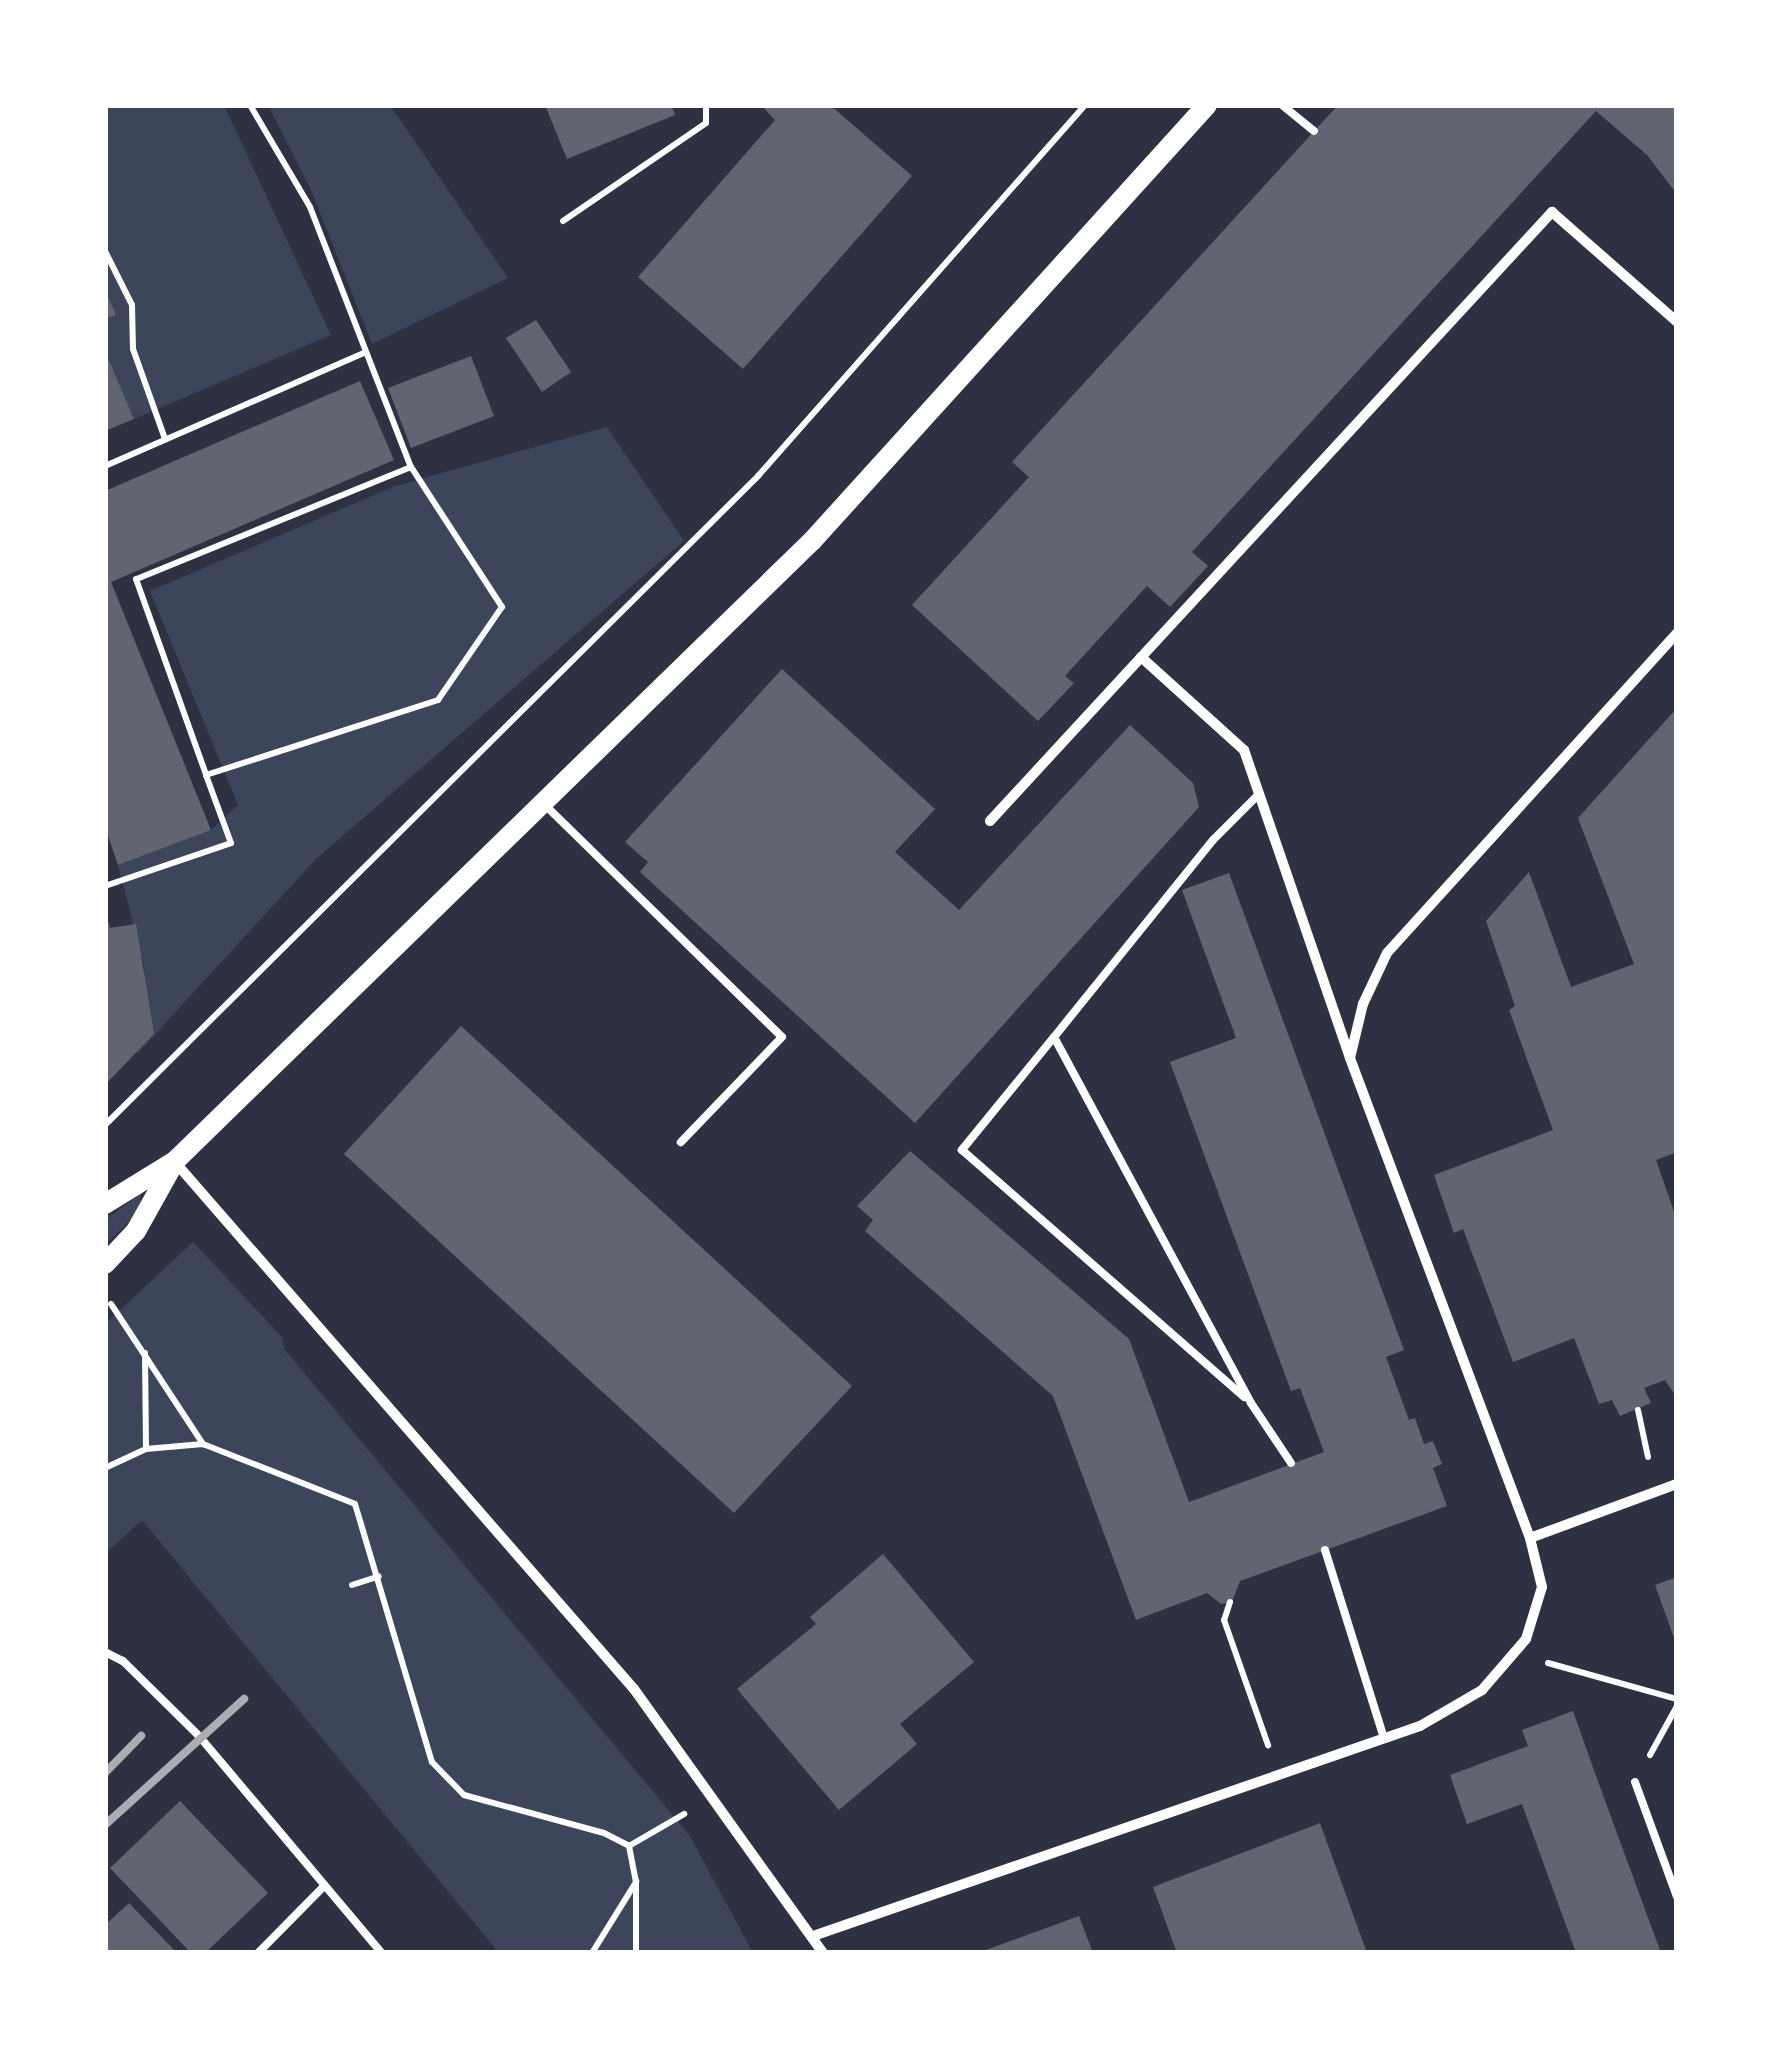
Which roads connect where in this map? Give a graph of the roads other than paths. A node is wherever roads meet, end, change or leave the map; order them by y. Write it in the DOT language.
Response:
graph roads {
  1 [pos="1207,105"];
  2 [pos="1282,105"];
  3 [pos="1314,131"];
  4 [pos="1677,322"];
  5 [pos="1677,633"];
  6 [pos="1141,657"];
  7 [pos="1259,794"];
  8 [pos="543,803"];
  9 [pos="990,821"];
  10 [pos="1054,1037"];
  11 [pos="1350,1058"];
  12 [pos="681,1142"];
  13 [pos="175,1161"];
  14 [pos="105,1204"];
  15 [pos="105,1264"];
  16 [pos="1251,1403"];
  17 [pos="1291,1463"];
  18 [pos="1677,1484"];
  19 [pos="1530,1538"];
  20 [pos="1325,1550"];
  21 [pos="105,1652"];
  22 [pos="1384,1738"];
  23 [pos="1634,1782"];
  24 [pos="322,1888"];
  25 [pos="1677,1897"];
  26 [pos="816,1935"];
  27 [pos="258,1953"];
  28 [pos="382,1953"];
  29 [pos="823,1953"];
  1 -- 8 [label="main road"];
  2 -- 3 [label="lane"];
  4 -- 6 [label="street"];
  5 -- 11 [label="street"];
  6 -- 7 [label="street"];
  6 -- 9 [label="street"];
  7 -- 10 [label="lane"];
  7 -- 11 [label="street"];
  8 -- 12 [label="lane"];
  8 -- 13 [label="main road"];
  10 -- 16 [label="lane"];
  10 -- 16 [label="lane"];
  11 -- 19 [label="street"];
  13 -- 14 [label="main road"];
  13 -- 15 [label="main road"];
  13 -- 26 [label="street"];
  16 -- 17 [label="lane"];
  18 -- 19 [label="street"];
  19 -- 22 [label="street"];
  20 -- 22 [label="lane"];
  21 -- 24 [label="lane"];
  22 -- 26 [label="street"];
  23 -- 25 [label="lane"];
  24 -- 27 [label="lane"];
  24 -- 28 [label="lane"];
  26 -- 29 [label="street"];
}
